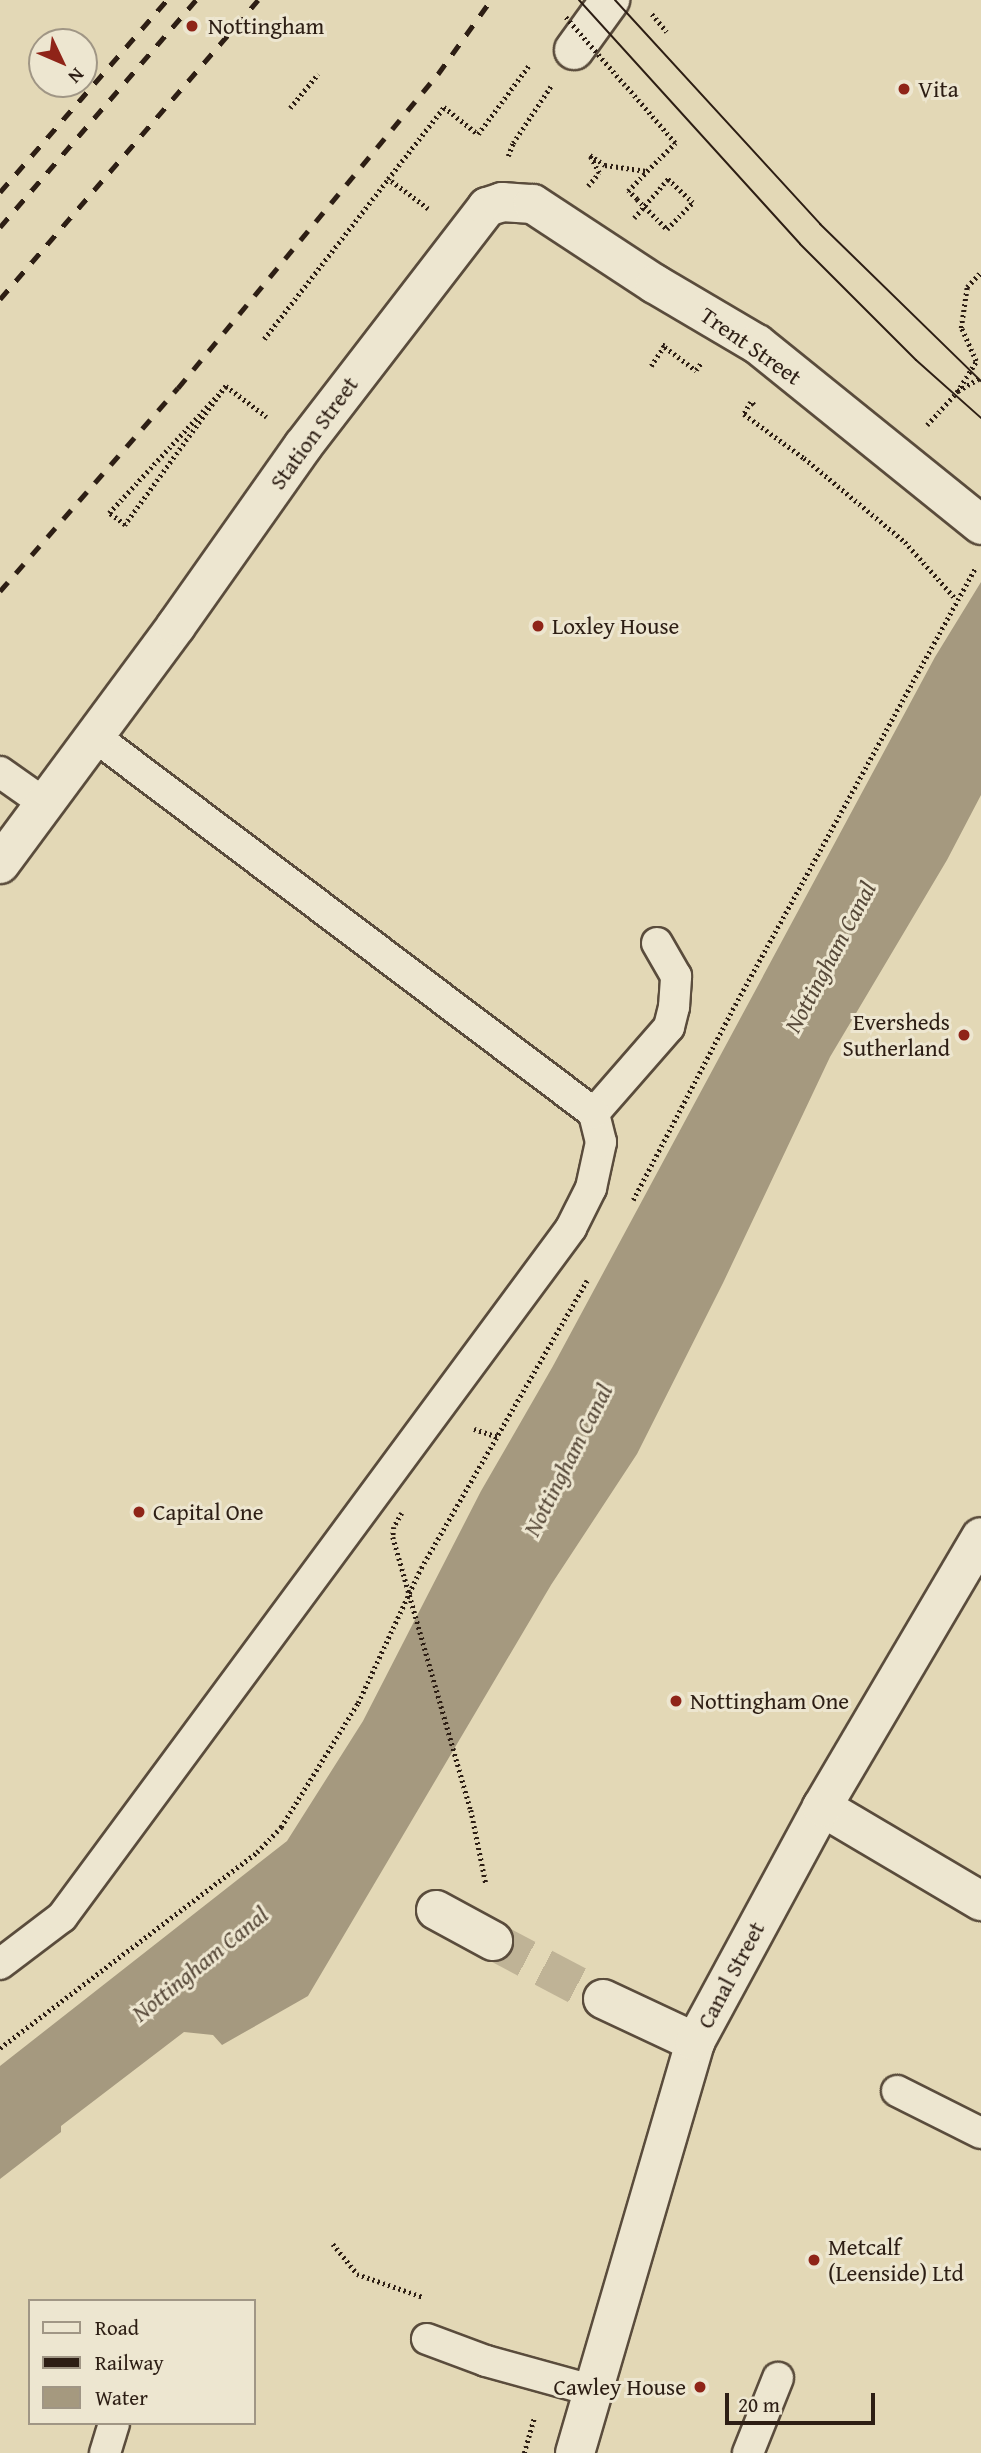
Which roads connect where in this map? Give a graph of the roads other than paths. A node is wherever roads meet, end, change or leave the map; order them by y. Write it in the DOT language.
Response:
graph roads {
  1 [pos="610,0"];
  2 [pos="559,40"];
  3 [pos="502,202"];
  4 [pos="978,522"];
  5 [pos="94,736"];
  6 [pos="0,772"];
  7 [pos="44,803"];
  8 [pos="0,864"];
  9 [pos="657,943"];
  10 [pos="594,1113"];
  11 [pos="981,1537"];
  12 [pos="822,1807"];
  13 [pos="981,1900"];
  14 [pos="436,1910"];
  15 [pos="493,1941"];
  16 [pos="0,1964"];
  17 [pos="603,1999"];
  18 [pos="695,2042"];
  19 [pos="897,2091"];
  20 [pos="981,2133"];
  21 [pos="427,2339"];
  22 [pos="778,2378"];
  23 [pos="591,2390"];
  24 [pos="113,2425"];
  25 [pos="579,2452"];
  26 [pos="105,2453"];
  27 [pos="748,2453"];
  1 -- 2 [label="street"];
  3 -- 4 [label="street, Trent Street"];
  3 -- 5 [label="street, Station Street"];
  5 -- 7 [label="street, Station Street"];
  5 -- 10 [label="lane"];
  6 -- 7 [label="lane"];
  7 -- 8 [label="street, Station Street"];
  9 -- 10 [label="lane"];
  10 -- 16 [label="lane"];
  11 -- 12 [label="street, Canal Street"];
  12 -- 13 [label="street"];
  12 -- 18 [label="street, Canal Street"];
  14 -- 15 [label="street"];
  17 -- 18 [label="street"];
  18 -- 23 [label="street, Canal Street"];
  19 -- 20 [label="lane"];
  21 -- 23 [label="lane"];
  22 -- 27 [label="lane"];
  23 -- 25 [label="street, Canal Street"];
  24 -- 26 [label="lane"];
}
